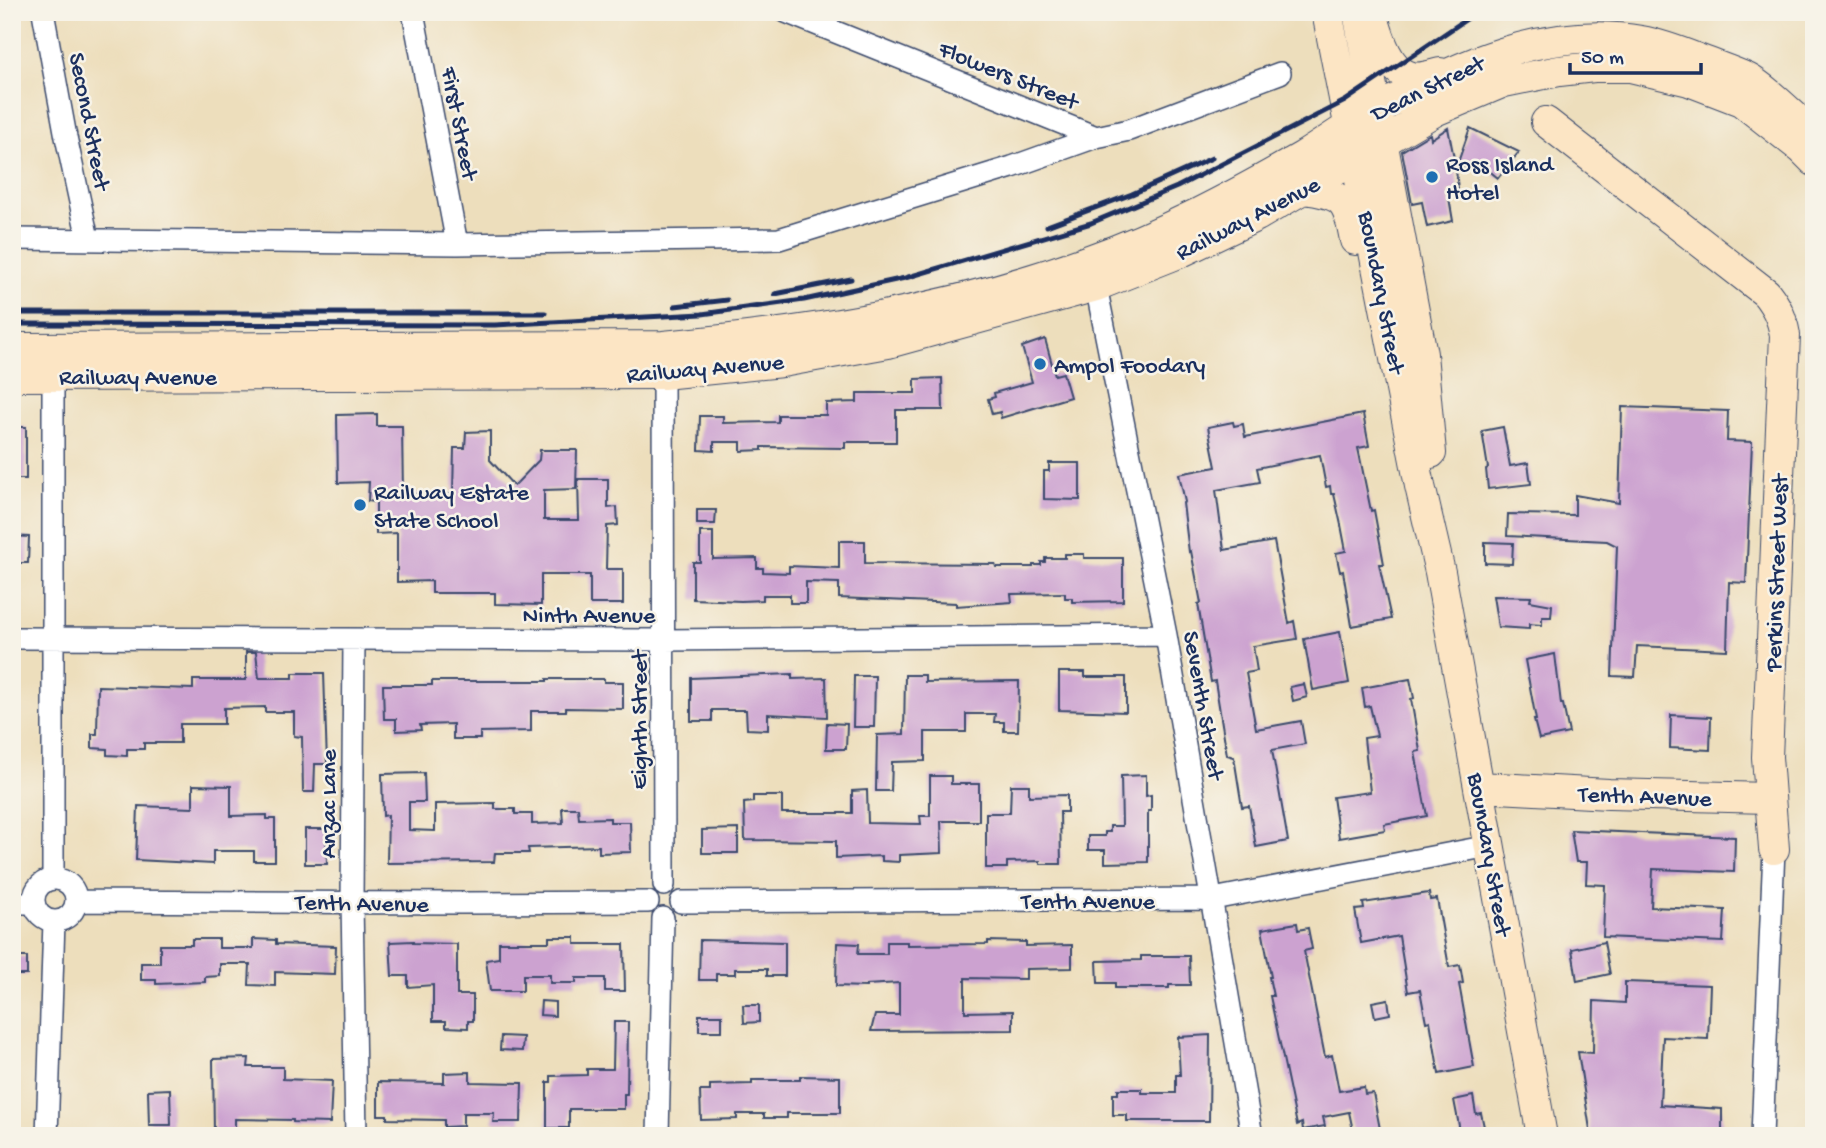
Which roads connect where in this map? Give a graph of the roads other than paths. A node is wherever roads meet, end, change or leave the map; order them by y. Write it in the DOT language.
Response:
graph roads {
  1 [pos="43,12"];
  2 [pos="413,12"];
  3 [pos="786,12"];
  4 [pos="1328,12"];
  5 [pos="1358,12"];
  6 [pos="1372,12"];
  7 [pos="1453,70"];
  8 [pos="1280,73"];
  9 [pos="1376,110"];
  10 [pos="1546,121"];
  11 [pos="1350,125"];
  12 [pos="1814,134"];
  13 [pos="1096,137"];
  14 [pos="1383,142"];
  15 [pos="1357,157"];
  16 [pos="1814,161"];
  17 [pos="1304,189"];
  18 [pos="12,239"];
  19 [pos="88,239"];
  20 [pos="457,244"];
  21 [pos="1096,286"];
  22 [pos="12,348"];
  23 [pos="663,360"];
  24 [pos="1398,373"];
  25 [pos="12,376"];
  26 [pos="53,376"];
  27 [pos="1440,572"];
  28 [pos="1166,635"];
  29 [pos="12,638"];
  30 [pos="54,638"];
  31 [pos="354,640"];
  32 [pos="665,640"];
  33 [pos="1480,787"];
  34 [pos="1769,798"];
  35 [pos="1489,846"];
  36 [pos="1774,849"];
  37 [pos="53,879"];
  38 [pos="664,885"];
  39 [pos="1213,899"];
  40 [pos="76,901"];
  41 [pos="352,902"];
  42 [pos="648,902"];
  43 [pos="681,902"];
  44 [pos="12,903"];
  45 [pos="34,903"];
  46 [pos="663,918"];
  47 [pos="54,921"];
  48 [pos="47,1136"];
  49 [pos="356,1136"];
  50 [pos="658,1136"];
  51 [pos="1252,1136"];
  52 [pos="1542,1136"];
  53 [pos="1762,1136"];
  1 -- 19 [label="street, Second Street"];
  2 -- 20 [label="street, First Street"];
  3 -- 13 [label="street, Flowers Street"];
  4 -- 11 [label="main road, Boundary Street"];
  5 -- 9 [label="main road, Boundary Street"];
  6 -- 7 [label="main road"];
  7 -- 9 [label="main road, Dean Street"];
  7 -- 12 [label="main road, Dean Street"];
  8 -- 13 [label="street"];
  9 -- 11 [label="main road, Dean Street"];
  9 -- 14 [label="main road, Boundary Street"];
  10 -- 34 [label="main road, Perkins Street West"];
  11 -- 15 [label="main road, Boundary Street"];
  11 -- 23 [label="main road, Railway Avenue"];
  13 -- 20 [label="street"];
  14 -- 15 [label="main road, Dean Street"];
  14 -- 16 [label="main road, Dean Street"];
  14 -- 27 [label="main road, Boundary Street"];
  15 -- 17 [label="main road, Railway Avenue"];
  15 -- 24 [label="main road, Boundary Street"];
  17 -- 21 [label="main road, Railway Avenue"];
  17 -- 24 [label="main road"];
  18 -- 19 [label="street"];
  19 -- 20 [label="street"];
  21 -- 23 [label="main road, Railway Avenue"];
  21 -- 28 [label="street, Seventh Street"];
  22 -- 23 [label="main road, Railway Avenue"];
  23 -- 26 [label="main road, Railway Avenue"];
  23 -- 32 [label="street, Eighth Street"];
  24 -- 27 [label="main road, Boundary Street"];
  25 -- 26 [label="main road, Railway Avenue"];
  26 -- 30 [label="street"];
  27 -- 33 [label="main road, Boundary Street"];
  28 -- 32 [label="street, Ninth Avenue"];
  28 -- 39 [label="street, Seventh Street"];
  29 -- 30 [label="street, Ninth Avenue"];
  30 -- 31 [label="street, Ninth Avenue"];
  30 -- 37 [label="street"];
  31 -- 32 [label="street, Ninth Avenue"];
  31 -- 41 [label="street, Anzac Lane"];
  32 -- 38 [label="street, Eighth Street"];
  33 -- 34 [label="main road, Tenth Avenue"];
  33 -- 35 [label="main road, Boundary Street"];
  34 -- 36 [label="main road, Perkins Street West"];
  35 -- 39 [label="street, Tenth Avenue"];
  35 -- 52 [label="main road, Boundary Street"];
  36 -- 53 [label="street, Perkins Street West"];
  37 -- 40 [label="street"];
  37 -- 45 [label="street"];
  38 -- 42 [label="street"];
  38 -- 43 [label="street"];
  39 -- 43 [label="street, Tenth Avenue"];
  39 -- 51 [label="street, Seventh Street"];
  40 -- 41 [label="street, Tenth Avenue"];
  40 -- 47 [label="street"];
  41 -- 42 [label="street, Tenth Avenue"];
  41 -- 49 [label="street, Anzac Lane"];
  42 -- 46 [label="street"];
  43 -- 46 [label="street"];
  44 -- 45 [label="street"];
  45 -- 47 [label="street"];
  46 -- 50 [label="street"];
  47 -- 48 [label="street"];
}
